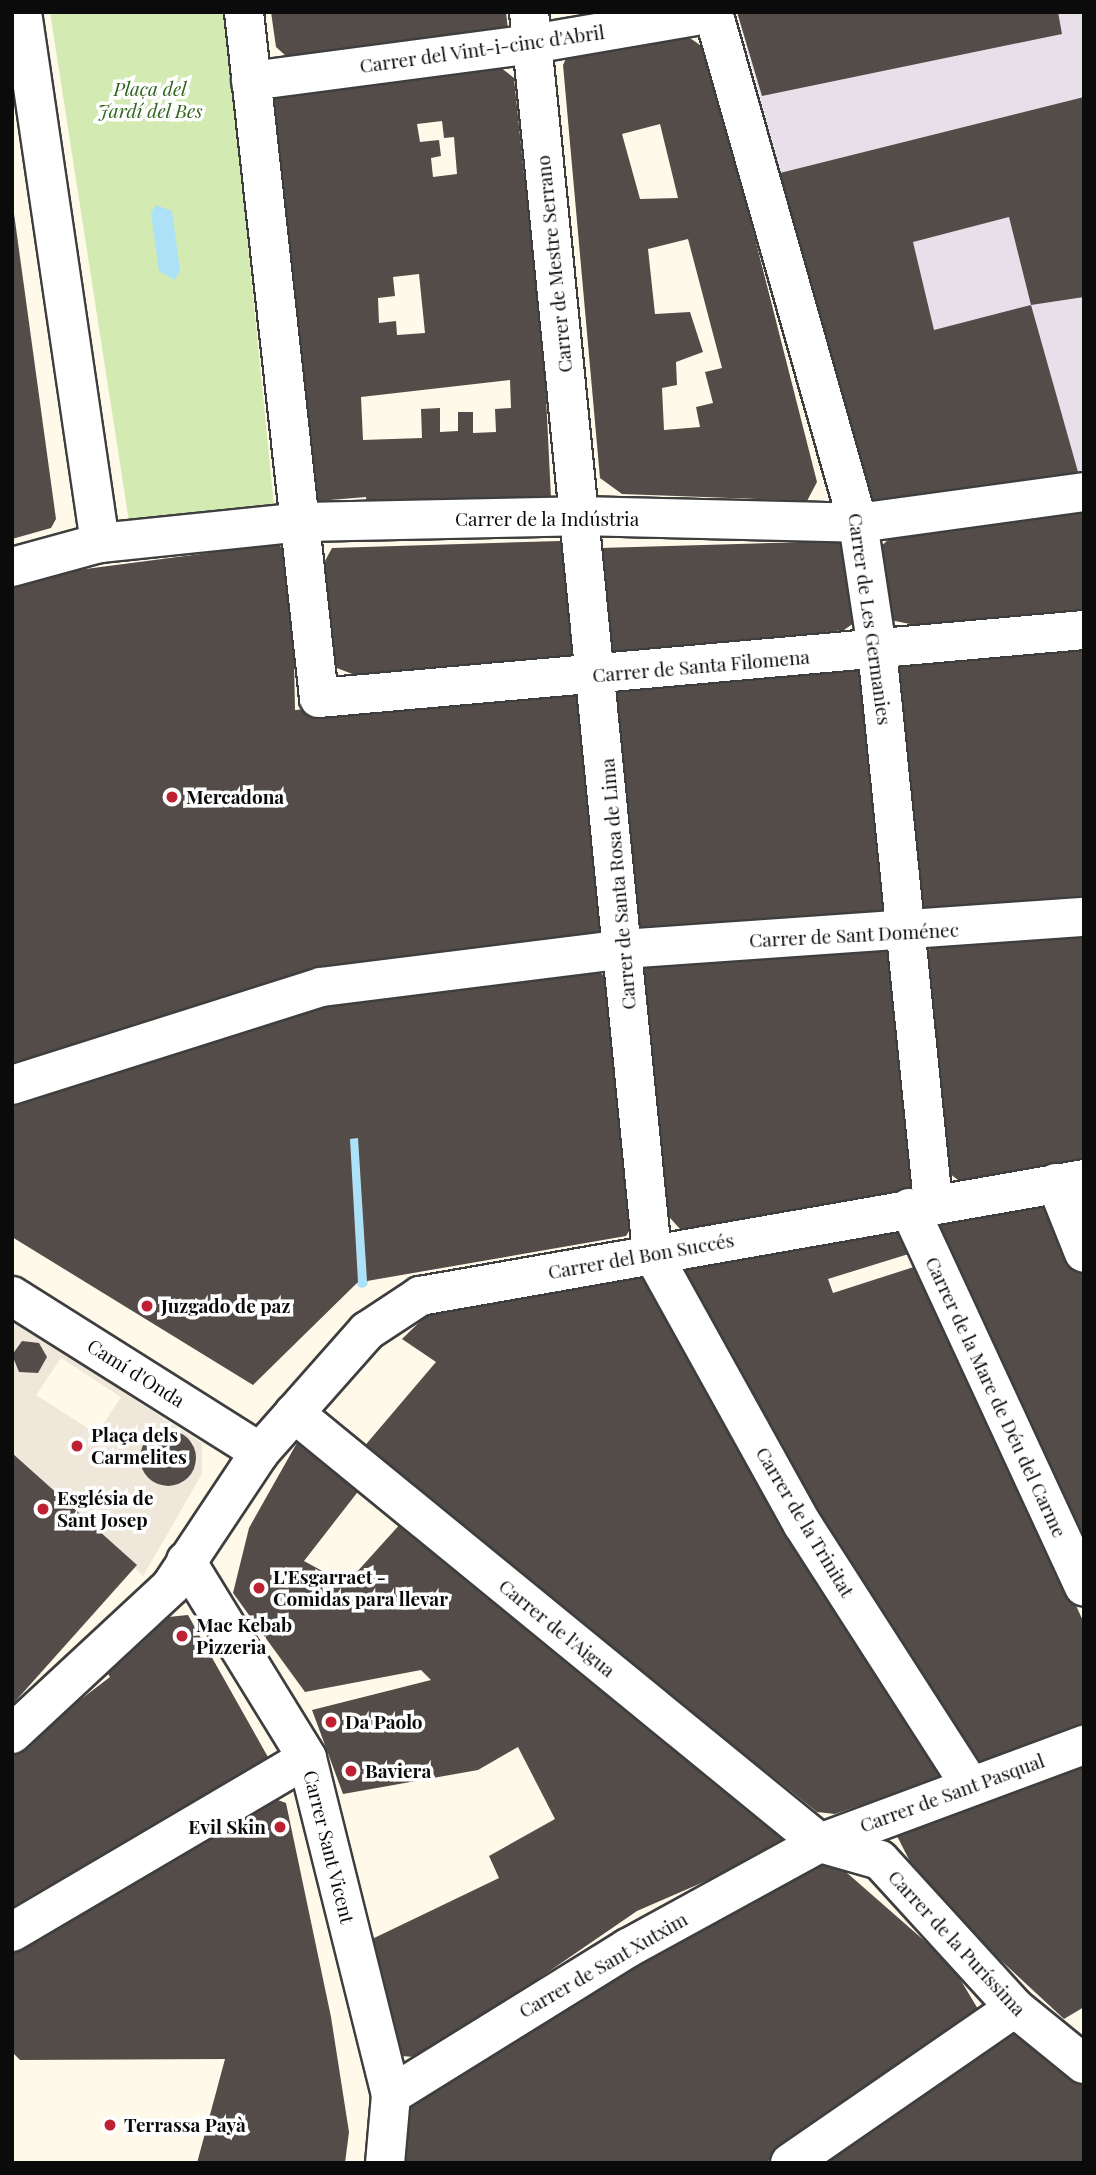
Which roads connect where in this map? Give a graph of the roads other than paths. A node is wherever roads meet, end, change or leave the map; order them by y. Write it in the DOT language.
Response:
graph roads {
  1 [pos="22,12"];
  2 [pos="244,12"];
  3 [pos="713,12"];
  4 [pos="531,28"];
  5 [pos="251,81"];
  6 [pos="25,122"];
  7 [pos="1084,492"];
  8 [pos="579,516"];
  9 [pos="304,522"];
  10 [pos="858,523"];
  11 [pos="100,543"];
  12 [pos="12,567"];
  13 [pos="1084,630"];
  14 [pos="877,649"];
  15 [pos="598,676"];
  16 [pos="1084,917"];
  17 [pos="906,932"];
  18 [pos="624,949"];
  19 [pos="12,1086"];
  20 [pos="1070,1181"];
  21 [pos="921,1205"];
  22 [pos="652,1253"];
  23 [pos="1084,1253"];
  24 [pos="12,1296"];
  25 [pos="295,1413"];
  26 [pos="260,1452"];
  27 [pos="186,1561"];
  28 [pos="1084,1587"];
  29 [pos="12,1734"];
  30 [pos="1084,1745"];
  31 [pos="307,1758"];
  32 [pos="969,1784"];
  33 [pos="820,1843"];
  34 [pos="12,1932"];
  35 [pos="1015,2008"];
  36 [pos="1075,2044"];
  37 [pos="391,2095"];
  38 [pos="385,2163"];
  39 [pos="790,2163"];
  1 -- 6 [label="street"];
  2 -- 5 [label="street"];
  3 -- 4 [label="street, Carrer del Vint-i-cinc d'Abril"];
  3 -- 10 [label="street, Carrer de Les Germanies"];
  4 -- 5 [label="street, Carrer del Vint-i-cinc d'Abril"];
  4 -- 8 [label="street, Carrer de Mestre Serrano"];
  5 -- 9 [label="street"];
  6 -- 11 [label="street"];
  7 -- 10 [label="street, Carrer de la Indústria"];
  8 -- 9 [label="street, Carrer de la Indústria"];
  8 -- 10 [label="street, Carrer de la Indústria"];
  8 -- 15 [label="street, Carrer de Santa Rosa de Lima"];
  9 -- 11 [label="street, Carrer de la Indústria"];
  9 -- 15 [label="street, Carrer de Santa Filomena"];
  10 -- 14 [label="street, Carrer de Les Germanies"];
  11 -- 12 [label="street, Carrer de la Indústria"];
  13 -- 14 [label="street, Carrer de Santa Filomena"];
  14 -- 15 [label="street, Carrer de Santa Filomena"];
  14 -- 17 [label="street, Carrer de Les Germanies"];
  15 -- 18 [label="street, Carrer de Santa Rosa de Lima"];
  16 -- 17 [label="street, Carrer de Sant Doménec"];
  17 -- 18 [label="street, Carrer de Sant Doménec"];
  17 -- 21 [label="street, Carrer de Les Germanies"];
  18 -- 19 [label="street, Carrer de Sant Doménec"];
  18 -- 22 [label="street, Carrer de Santa Rosa de Lima"];
  20 -- 21 [label="street, Carrer del Bon Succés"];
  20 -- 23 [label="street"];
  21 -- 22 [label="street, Carrer del Bon Succés"];
  21 -- 28 [label="street, Carrer de la Mare de Déu del Carme"];
  22 -- 25 [label="street, Carrer del Bon Succés"];
  22 -- 32 [label="street, Carrer de la Trinitat"];
  24 -- 26 [label="street, Camí d'Onda"];
  25 -- 26 [label="street, Carrer del Bon Succés"];
  25 -- 33 [label="street, Carrer de l'Aigua"];
  26 -- 27 [label="street, Carrer del Bon Succés"];
  27 -- 29 [label="street, Carrer del Bon Succés"];
  27 -- 31 [label="street, Carrer Sant Vicent"];
  30 -- 32 [label="street, Carrer de Sant Pasqual"];
  31 -- 34 [label="street"];
  31 -- 37 [label="street, Carrer Sant Vicent"];
  32 -- 33 [label="street, Carrer de Sant Pasqual"];
  33 -- 35 [label="street, Carrer de la Puríssima"];
  33 -- 37 [label="street, Carrer de Sant Xutxim"];
  35 -- 36 [label="street, Carrer de la Puríssima"];
  35 -- 39 [label="street"];
  37 -- 38 [label="street, Carrer Sant Vicent"];
}
